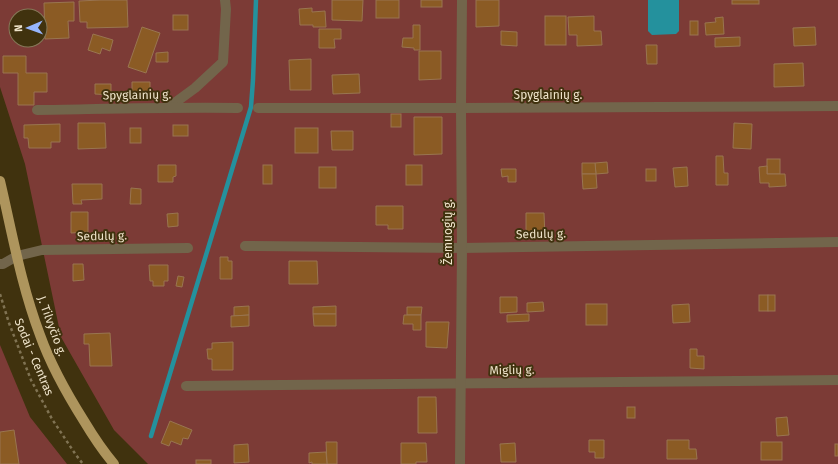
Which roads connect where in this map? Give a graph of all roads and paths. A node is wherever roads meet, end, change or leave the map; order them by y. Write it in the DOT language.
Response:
graph roads {
  1 [pos="225,0"];
  2 [pos="462,0"];
  3 [pos="838,106"];
  4 [pos="170,107"];
  5 [pos="238,108"];
  6 [pos="258,108"];
  7 [pos="461,108"];
  8 [pos="37,110"];
  9 [pos="0,181"];
  10 [pos="838,242"];
  11 [pos="245,246"];
  12 [pos="188,248"];
  13 [pos="462,248"];
  14 [pos="17,256"];
  15 [pos="0,264"];
  16 [pos="0,294"];
  17 [pos="838,380"];
  18 [pos="460,383"];
  19 [pos="186,386"];
  20 [pos="83,464"];
  21 [pos="114,464"];
  22 [pos="460,464"];
  1 -- 4 [label="street"];
  2 -- 7 [label="street, Žemuogių g."];
  3 -- 7 [label="street, Spyglainių g."];
  4 -- 5 [label="street, Spyglainių g."];
  4 -- 8 [label="street, Spyglainių g."];
  6 -- 7 [label="street, Spyglainių g."];
  7 -- 13 [label="street, Žemuogių g."];
  9 -- 14 [label="main road, J. Tilvyčio g."];
  10 -- 13 [label="street, Sedulų g."];
  11 -- 13 [label="street, Sedulų g."];
  12 -- 14 [label="street, Sedulų g."];
  13 -- 18 [label="street, Žemuogių g."];
  14 -- 15 [label="street, Sedulų g."];
  14 -- 21 [label="main road, J. Tilvyčio g."];
  16 -- 20 [label="path, Sodai - Centras"];
  17 -- 18 [label="street, Miglių g."];
  18 -- 19 [label="street, Miglių g."];
  18 -- 22 [label="street, Žemuogių g."];
}
